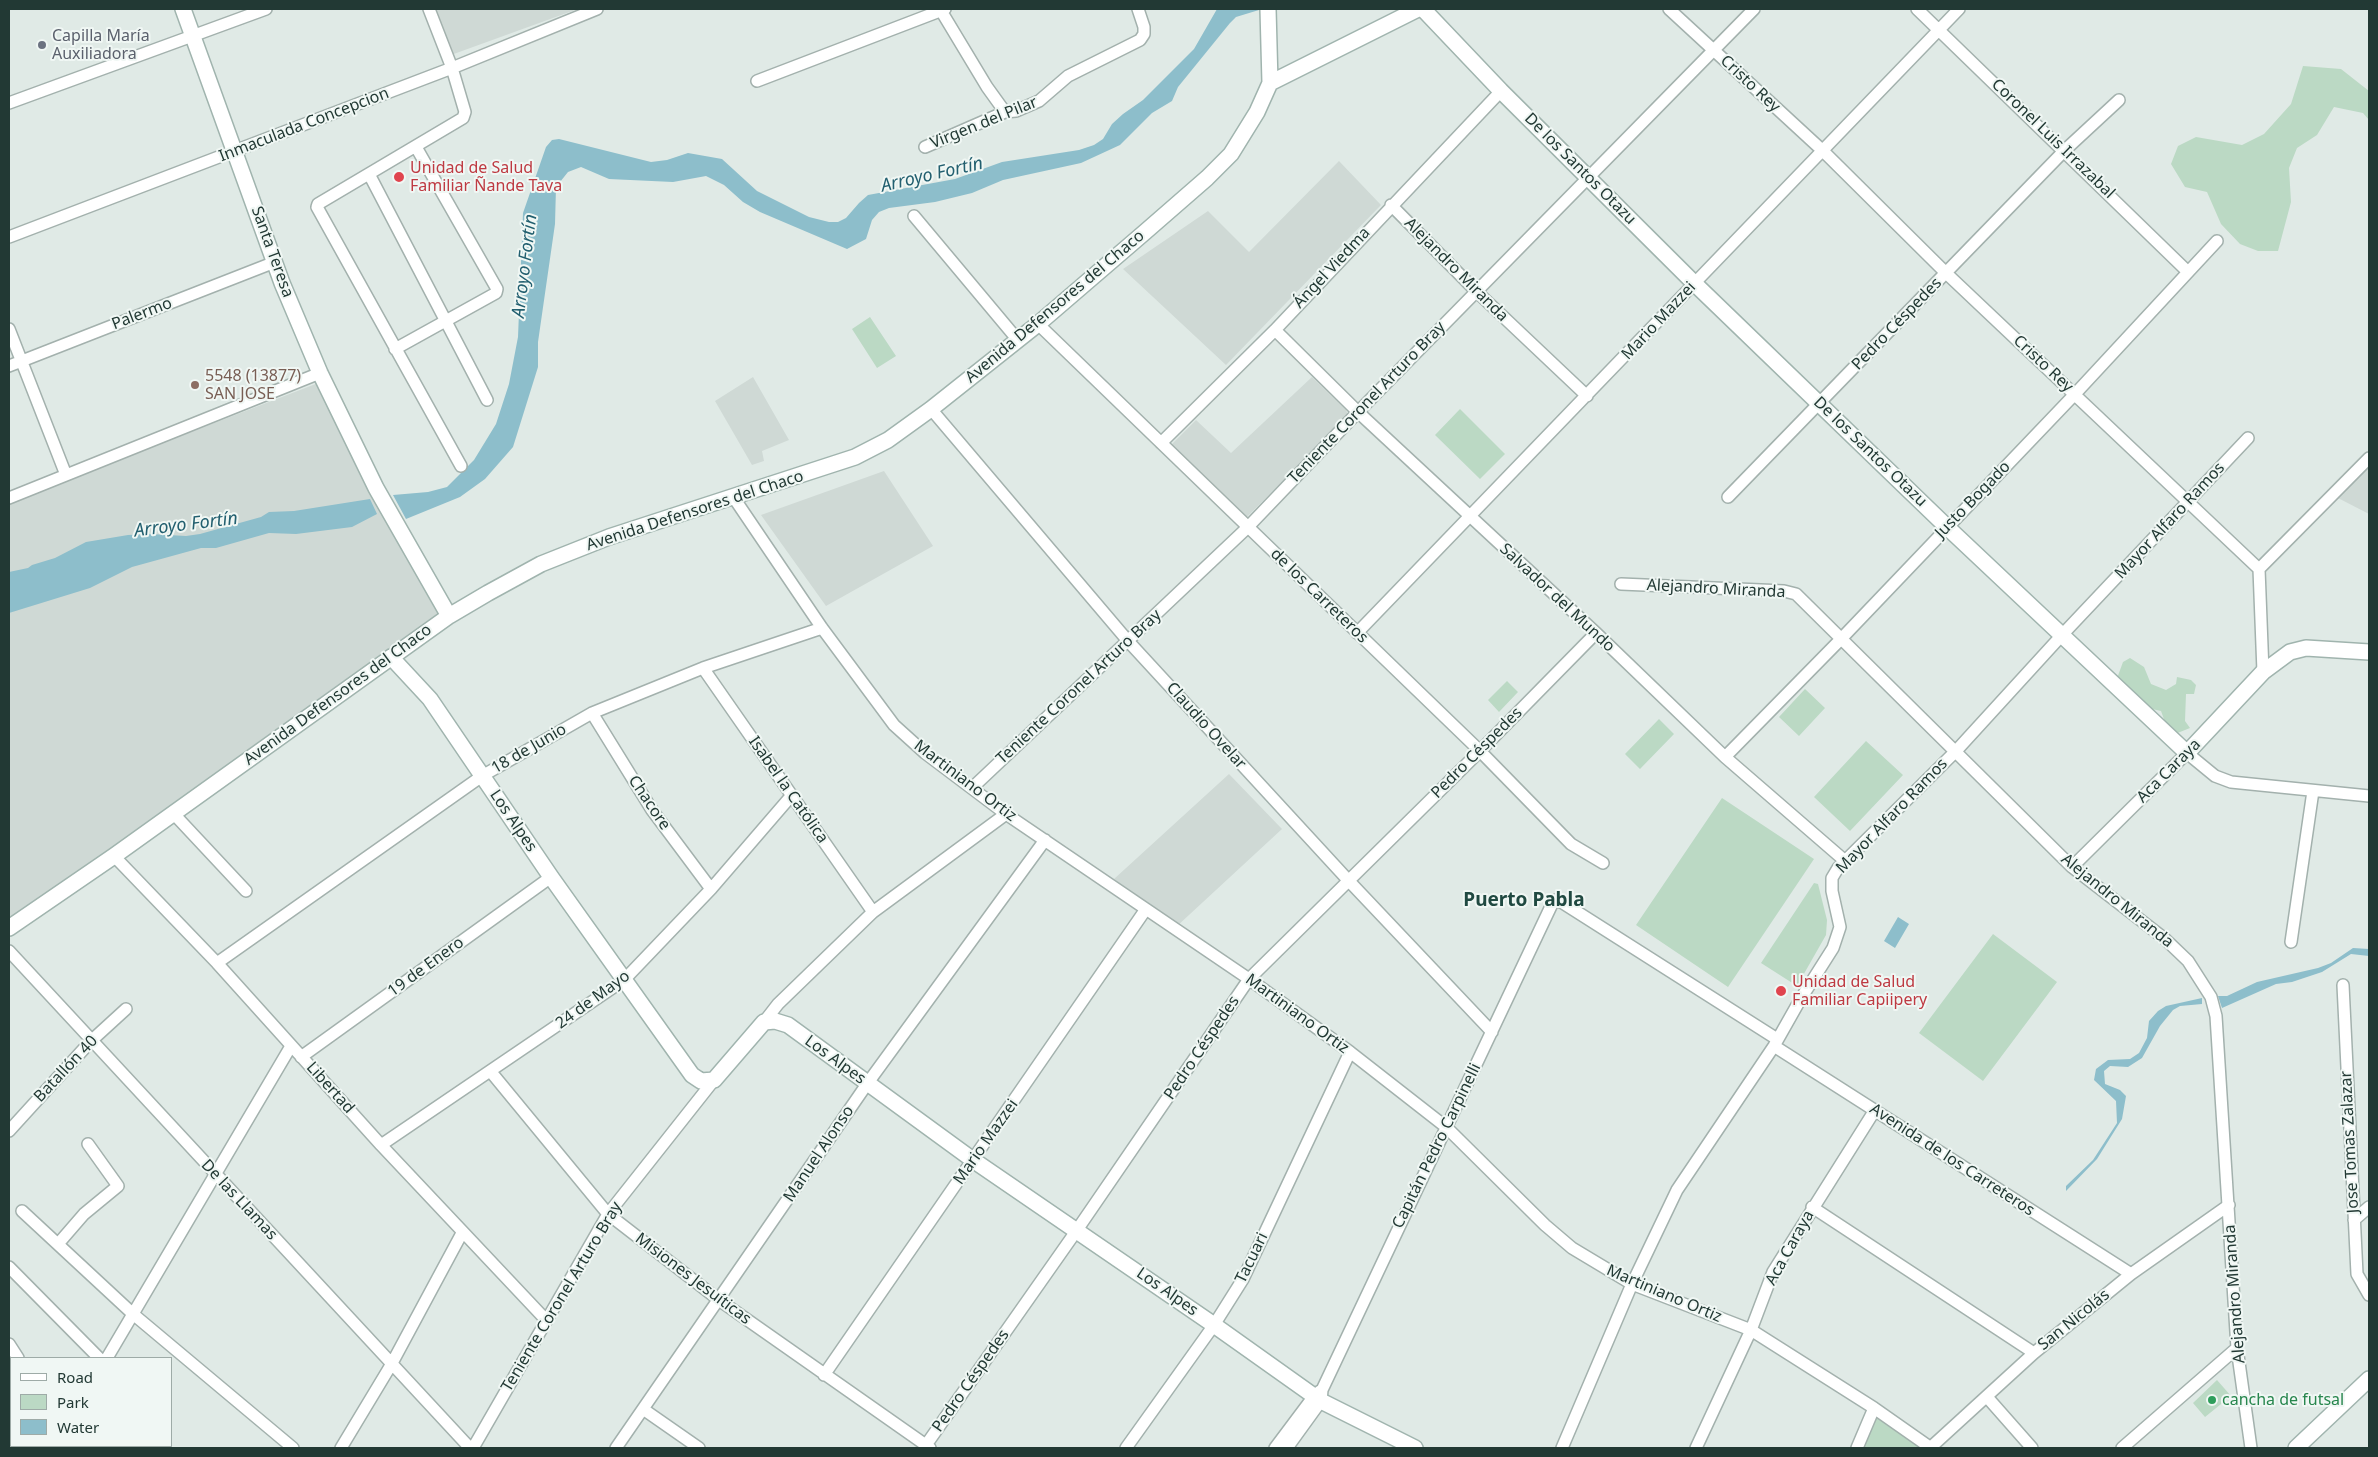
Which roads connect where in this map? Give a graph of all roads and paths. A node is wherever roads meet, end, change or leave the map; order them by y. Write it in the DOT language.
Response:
graph roads {
  1 [pos="183,9"];
  2 [pos="266,9"];
  3 [pos="429,9"];
  4 [pos="597,9"];
  5 [pos="942,9"];
  6 [pos="1138,9"];
  7 [pos="1268,9"];
  8 [pos="1418,9"];
  9 [pos="1423,9"];
  10 [pos="1669,9"];
  11 [pos="1754,9"];
  12 [pos="1917,9"];
  13 [pos="1959,9"];
  14 [pos="1940,30"];
  15 [pos="192,36"];
  16 [pos="1714,51"];
  17 [pos="452,68"];
  18 [pos="757,81"];
  19 [pos="1270,83"];
  20 [pos="1501,91"];
  21 [pos="2120,100"];
  22 [pos="9,103"];
  23 [pos="1005,112"];
  24 [pos="416,148"];
  25 [pos="925,148"];
  26 [pos="2065,150"];
  27 [pos="235,151"];
  28 [pos="1823,151"];
  29 [pos="369,174"];
  30 [pos="1588,176"];
  31 [pos="1391,205"];
  32 [pos="914,216"];
  33 [pos="9,237"];
  34 [pos="2217,240"];
  35 [pos="274,262"];
  36 [pos="2188,272"];
  37 [pos="1946,273"];
  38 [pos="1694,283"];
  39 [pos="1476,291"];
  40 [pos="445,321"];
  41 [pos="1038,324"];
  42 [pos="9,328"];
  43 [pos="1275,330"];
  44 [pos="1017,339"];
  45 [pos="395,349"];
  46 [pos="21,361"];
  47 [pos="9,366"];
  48 [pos="320,373"];
  49 [pos="2075,394"];
  50 [pos="1587,396"];
  51 [pos="487,400"];
  52 [pos="1820,404"];
  53 [pos="931,409"];
  54 [pos="1358,412"];
  55 [pos="2248,438"];
  56 [pos="1161,443"];
  57 [pos="2369,458"];
  58 [pos="461,466"];
  59 [pos="66,475"];
  60 [pos="1728,497"];
  61 [pos="9,498"];
  62 [pos="734,498"];
  63 [pos="2189,502"];
  64 [pos="1470,517"];
  65 [pos="1947,527"];
  66 [pos="1248,528"];
  67 [pos="2259,569"];
  68 [pos="1621,584"];
  69 [pos="448,616"];
  70 [pos="822,628"];
  71 [pos="1357,632"];
  72 [pos="1596,632"];
  73 [pos="2062,635"];
  74 [pos="1841,639"];
  75 [pos="1128,641"];
  76 [pos="2369,652"];
  77 [pos="391,657"];
  78 [pos="703,668"];
  79 [pos="2263,672"];
  80 [pos="592,713"];
  81 [pos="1480,751"];
  82 [pos="1956,751"];
  83 [pos="2187,753"];
  84 [pos="1725,757"];
  85 [pos="482,776"];
  86 [pos="972,788"];
  87 [pos="2313,791"];
  88 [pos="792,795"];
  89 [pos="2369,796"];
  90 [pos="173,813"];
  91 [pos="1006,814"];
  92 [pos="1045,840"];
  93 [pos="114,856"];
  94 [pos="1844,860"];
  95 [pos="1603,863"];
  96 [pos="2072,867"];
  97 [pos="551,877"];
  98 [pos="1348,880"];
  99 [pos="711,889"];
  100 [pos="246,891"];
  101 [pos="1553,902"];
  102 [pos="1146,909"];
  103 [pos="873,912"];
  104 [pos="9,928"];
  105 [pos="2291,942"];
  106 [pos="9,951"];
  107 [pos="218,963"];
  108 [pos="1249,979"];
  109 [pos="624,980"];
  110 [pos="2343,984"];
  111 [pos="126,1009"];
  112 [pos="764,1022"];
  113 [pos="1492,1032"];
  114 [pos="91,1041"];
  115 [pos="1776,1042"];
  116 [pos="291,1046"];
  117 [pos="1350,1052"];
  118 [pos="301,1057"];
  119 [pos="491,1072"];
  120 [pos="714,1080"];
  121 [pos="867,1084"];
  122 [pos="1875,1110"];
  123 [pos="1446,1127"];
  124 [pos="9,1130"];
  125 [pos="88,1144"];
  126 [pos="381,1145"];
  127 [pos="974,1160"];
  128 [pos="215,1174"];
  129 [pos="2229,1205"];
  130 [pos="1812,1207"];
  131 [pos="2369,1207"];
  132 [pos="22,1211"];
  133 [pos="608,1214"];
  134 [pos="2354,1220"];
  135 [pos="1077,1230"];
  136 [pos="462,1233"];
  137 [pos="58,1244"];
  138 [pos="9,1267"];
  139 [pos="2131,1274"];
  140 [pos="1632,1284"];
  141 [pos="2369,1295"];
  142 [pos="719,1300"];
  143 [pos="133,1314"];
  144 [pos="546,1320"];
  145 [pos="1214,1325"];
  146 [pos="1750,1330"];
  147 [pos="9,1344"];
  148 [pos="2238,1348"];
  149 [pos="2034,1353"];
  150 [pos="17,1357"];
  151 [pos="98,1357"];
  152 [pos="107,1357"];
  153 [pos="391,1365"];
  154 [pos="824,1375"];
  155 [pos="2369,1379"];
  156 [pos="1319,1396"];
  157 [pos="1987,1397"];
  158 [pos="1874,1408"];
  159 [pos="643,1409"];
  160 [pos="928,1447"];
  161 [pos="293,1448"];
  162 [pos="341,1448"];
  163 [pos="471,1448"];
  164 [pos="616,1448"];
  165 [pos="699,1448"];
  166 [pos="1126,1448"];
  167 [pos="1276,1448"];
  168 [pos="1288,1448"];
  169 [pos="1415,1448"];
  170 [pos="1562,1448"];
  171 [pos="1696,1448"];
  172 [pos="1857,1448"];
  173 [pos="1931,1448"];
  174 [pos="2032,1448"];
  175 [pos="2122,1448"];
  176 [pos="2251,1448"];
  177 [pos="2296,1448"];
  1 -- 15 [label="street, Santa Teresa"];
  2 -- 15 [label="street"];
  3 -- 17 [label="street"];
  4 -- 17 [label="street, Inmaculada Concepcion"];
  5 -- 18 [label="street"];
  5 -- 23 [label="street"];
  6 -- 23 [label="street, Virgen del Pilar"];
  7 -- 19 [label="street, Avenida Defensores del Chaco"];
  8 -- 19 [label="street"];
  9 -- 20 [label="street, De los Santos Otazu"];
  10 -- 16 [label="street, Cristo Rey"];
  11 -- 16 [label="street, Teniente Coronel Arturo Bray"];
  12 -- 14 [label="street, Coronel Luis Irrazabal"];
  13 -- 14 [label="street, Mario Mazzei"];
  14 -- 26 [label="street, Coronel Luis Irrazabal"];
  14 -- 28 [label="street, Mario Mazzei"];
  15 -- 22 [label="street"];
  15 -- 27 [label="street, Santa Teresa"];
  16 -- 28 [label="street, Cristo Rey"];
  16 -- 30 [label="street, Teniente Coronel Arturo Bray"];
  17 -- 24 [label="street"];
  17 -- 27 [label="street, Inmaculada Concepcion"];
  19 -- 41 [label="street, Avenida Defensores del Chaco"];
  20 -- 30 [label="street, De los Santos Otazu"];
  20 -- 31 [label="street, Ángel Viedma"];
  21 -- 26 [label="street, Pedro Céspedes"];
  23 -- 25 [label="street, Virgen del Pilar"];
  24 -- 29 [label="street"];
  24 -- 40 [label="street"];
  26 -- 36 [label="street, Coronel Luis Irrazabal"];
  26 -- 37 [label="street, Pedro Céspedes"];
  27 -- 33 [label="street, Inmaculada Concepcion"];
  27 -- 35 [label="street, Santa Teresa"];
  28 -- 37 [label="street, Cristo Rey"];
  28 -- 38 [label="street, Mario Mazzei"];
  29 -- 40 [label="street"];
  29 -- 45 [label="street"];
  30 -- 38 [label="street, De los Santos Otazu"];
  30 -- 39 [label="street, Teniente Coronel Arturo Bray"];
  31 -- 39 [label="street, Alejandro Miranda"];
  31 -- 43 [label="street, Ángel Viedma"];
  32 -- 44 [label="street"];
  34 -- 36 [label="street, Justo Bogado"];
  35 -- 46 [label="street, Palermo"];
  35 -- 48 [label="street, Santa Teresa"];
  36 -- 49 [label="street, Justo Bogado"];
  37 -- 49 [label="street, Cristo Rey"];
  37 -- 52 [label="street, Pedro Céspedes"];
  38 -- 50 [label="street, Mario Mazzei"];
  38 -- 52 [label="street, De los Santos Otazu"];
  39 -- 50 [label="street, Alejandro Miranda"];
  39 -- 54 [label="street, Teniente Coronel Arturo Bray"];
  40 -- 45 [label="street"];
  40 -- 51 [label="street"];
  41 -- 44 [label="street, Avenida Defensores del Chaco"];
  41 -- 56 [label="street, de los Carreteros"];
  42 -- 46 [label="street"];
  43 -- 54 [label="street, Salvador del Mundo"];
  43 -- 56 [label="street, Ángel Viedma"];
  44 -- 53 [label="street, Avenida Defensores del Chaco"];
  45 -- 58 [label="street"];
  46 -- 47 [label="street, Palermo"];
  46 -- 59 [label="street"];
  48 -- 59 [label="street"];
  48 -- 69 [label="street, Santa Teresa"];
  49 -- 63 [label="street, Cristo Rey"];
  49 -- 65 [label="street, Justo Bogado"];
  50 -- 64 [label="street, Mario Mazzei"];
  52 -- 60 [label="street, Pedro Céspedes"];
  52 -- 65 [label="street, De los Santos Otazu"];
  53 -- 62 [label="street, Avenida Defensores del Chaco"];
  53 -- 75 [label="street, Claudio Ovelar"];
  54 -- 64 [label="street, Salvador del Mundo"];
  54 -- 66 [label="street, Teniente Coronel Arturo Bray"];
  55 -- 63 [label="street, Mayor Alfaro Ramos"];
  56 -- 66 [label="street, de los Carreteros"];
  57 -- 67 [label="street"];
  59 -- 61 [label="street"];
  62 -- 69 [label="street, Avenida Defensores del Chaco"];
  62 -- 70 [label="street, Martiniano Ortiz"];
  63 -- 67 [label="street, Cristo Rey"];
  63 -- 73 [label="street, Mayor Alfaro Ramos"];
  64 -- 71 [label="street, Mario Mazzei"];
  64 -- 72 [label="street, Salvador del Mundo"];
  65 -- 73 [label="street, De los Santos Otazu"];
  65 -- 74 [label="street, Justo Bogado"];
  66 -- 71 [label="street, de los Carreteros"];
  66 -- 75 [label="street, Teniente Coronel Arturo Bray"];
  67 -- 79 [label="street"];
  68 -- 74 [label="street, Alejandro Miranda"];
  69 -- 77 [label="street, Avenida Defensores del Chaco"];
  70 -- 78 [label="street, 18 de Junio"];
  70 -- 86 [label="street, Martiniano Ortiz"];
  71 -- 81 [label="street, de los Carreteros"];
  72 -- 81 [label="street, Pedro Céspedes"];
  72 -- 84 [label="street, Salvador del Mundo"];
  73 -- 82 [label="street, Mayor Alfaro Ramos"];
  73 -- 83 [label="street, De los Santos Otazu"];
  74 -- 82 [label="street, Alejandro Miranda"];
  74 -- 84 [label="street, Justo Bogado"];
  75 -- 86 [label="street, Teniente Coronel Arturo Bray"];
  75 -- 98 [label="street, Claudio Ovelar"];
  76 -- 79 [label="street"];
  77 -- 85 [label="street, Los Alpes"];
  77 -- 90 [label="street, Avenida Defensores del Chaco"];
  78 -- 80 [label="street, 18 de Junio"];
  78 -- 88 [label="street, Isabel la Católica"];
  79 -- 83 [label="street, Aca Caraya"];
  80 -- 85 [label="street, 18 de Junio"];
  80 -- 99 [label="street, Chacore"];
  81 -- 95 [label="street, de los Carreteros"];
  81 -- 98 [label="street, Pedro Céspedes"];
  82 -- 94 [label="street, Mayor Alfaro Ramos"];
  82 -- 96 [label="street, Alejandro Miranda"];
  83 -- 87 [label="street, De los Santos Otazu"];
  83 -- 96 [label="street, Aca Caraya"];
  84 -- 94 [label="street, Salvador del Mundo"];
  85 -- 97 [label="street, Los Alpes"];
  85 -- 107 [label="street, 18 de Junio"];
  86 -- 91 [label="street, Martiniano Ortiz"];
  87 -- 89 [label="street, De los Santos Otazu"];
  87 -- 105 [label="street"];
  88 -- 99 [label="street, 24 de Mayo"];
  88 -- 103 [label="street, Isabel la Católica"];
  90 -- 93 [label="street, Avenida Defensores del Chaco"];
  90 -- 100 [label="street"];
  91 -- 92 [label="street, Martiniano Ortiz"];
  91 -- 103 [label="street"];
  92 -- 102 [label="street, Martiniano Ortiz"];
  92 -- 121 [label="street, Manuel Alonso"];
  93 -- 104 [label="street, Avenida Defensores del Chaco"];
  93 -- 107 [label="street, Libertad"];
  94 -- 115 [label="street, Mayor Alfaro Ramos"];
  96 -- 129 [label="street, Alejandro Miranda"];
  97 -- 109 [label="street, Los Alpes"];
  97 -- 118 [label="street, 19 de Enero"];
  98 -- 108 [label="street, Pedro Céspedes"];
  98 -- 113 [label="street, Claudio Ovelar"];
  99 -- 109 [label="street, 24 de Mayo"];
  101 -- 113 [label="street, Capitán Pedro Carpinelli"];
  101 -- 115 [label="street, Avenida de los Carreteros"];
  102 -- 108 [label="street, Martiniano Ortiz"];
  102 -- 127 [label="street, Mario Mazzei"];
  103 -- 112 [label="street"];
  106 -- 114 [label="street, De las Llamas"];
  107 -- 116 [label="street, Libertad"];
  108 -- 117 [label="street, Martiniano Ortiz"];
  108 -- 135 [label="street, Pedro Céspedes"];
  109 -- 119 [label="street, 24 de Mayo"];
  109 -- 120 [label="street, Los Alpes"];
  110 -- 134 [label="street, Jose Tomas Zalazar"];
  111 -- 114 [label="street, Batallón 40"];
  112 -- 120 [label="street"];
  112 -- 121 [label="street, Los Alpes"];
  113 -- 123 [label="street, Capitán Pedro Carpinelli"];
  114 -- 124 [label="street, Batallón 40"];
  114 -- 128 [label="street, De las Llamas"];
  115 -- 122 [label="street, Avenida de los Carreteros"];
  115 -- 140 [label="street, Mayor Alfaro Ramos"];
  116 -- 118 [label="street, Libertad"];
  116 -- 128 [label="street"];
  117 -- 123 [label="street, Martiniano Ortiz"];
  117 -- 145 [label="street, Tacuari"];
  118 -- 126 [label="street, Libertad"];
  119 -- 126 [label="street, 24 de Mayo"];
  119 -- 133 [label="street, Misiones Jesuíticas"];
  120 -- 133 [label="street, Teniente Coronel Arturo Bray"];
  121 -- 127 [label="street, Los Alpes"];
  121 -- 142 [label="street, Manuel Alonso"];
  122 -- 130 [label="street, Aca Caraya"];
  122 -- 139 [label="street, Avenida de los Carreteros"];
  123 -- 140 [label="street, Martiniano Ortiz"];
  123 -- 156 [label="street, Capitán Pedro Carpinelli"];
  125 -- 137 [label="street"];
  126 -- 136 [label="street, Libertad"];
  127 -- 135 [label="street, Los Alpes"];
  127 -- 154 [label="street, Mario Mazzei"];
  128 -- 143 [label="street"];
  128 -- 153 [label="street, De las Llamas"];
  129 -- 139 [label="street, San Nicolás"];
  129 -- 148 [label="street, Alejandro Miranda"];
  130 -- 146 [label="street, Aca Caraya"];
  130 -- 149 [label="street"];
  131 -- 134 [label="street"];
  132 -- 137 [label="street"];
  133 -- 142 [label="street, Misiones Jesuíticas"];
  133 -- 144 [label="street, Teniente Coronel Arturo Bray"];
  134 -- 141 [label="street, Jose Tomas Zalazar"];
  135 -- 145 [label="street, Los Alpes"];
  135 -- 160 [label="street, Pedro Céspedes"];
  136 -- 144 [label="street, Libertad"];
  136 -- 153 [label="street"];
  137 -- 143 [label="street"];
  138 -- 151 [label="street"];
  139 -- 149 [label="street, San Nicolás"];
  140 -- 146 [label="street, Martiniano Ortiz"];
  140 -- 170 [label="street, Mayor Alfaro Ramos"];
  142 -- 154 [label="street, Misiones Jesuíticas"];
  142 -- 159 [label="street, Manuel Alonso"];
  143 -- 152 [label="street"];
  143 -- 161 [label="street"];
  144 -- 163 [label="street, Teniente Coronel Arturo Bray"];
  145 -- 156 [label="street, Los Alpes"];
  145 -- 166 [label="street, Tacuari"];
  146 -- 158 [label="street, Martiniano Ortiz"];
  146 -- 171 [label="street, Aca Caraya"];
  147 -- 150 [label="street"];
  148 -- 175 [label="street"];
  148 -- 176 [label="street, Alejandro Miranda"];
  149 -- 157 [label="street, San Nicolás"];
  153 -- 162 [label="street"];
  153 -- 163 [label="street, De las Llamas"];
  154 -- 160 [label="street, Misiones Jesuíticas"];
  155 -- 177 [label="street"];
  156 -- 167 [label="street, Capitán Pedro Carpinelli"];
  156 -- 168 [label="street, Capitán Pedro Carpinelli"];
  156 -- 169 [label="street, Los Alpes"];
  157 -- 173 [label="street, San Nicolás"];
  157 -- 174 [label="street"];
  158 -- 172 [label="street"];
  158 -- 173 [label="street, Martiniano Ortiz"];
  159 -- 164 [label="street, Manuel Alonso"];
  159 -- 165 [label="street"];
}
